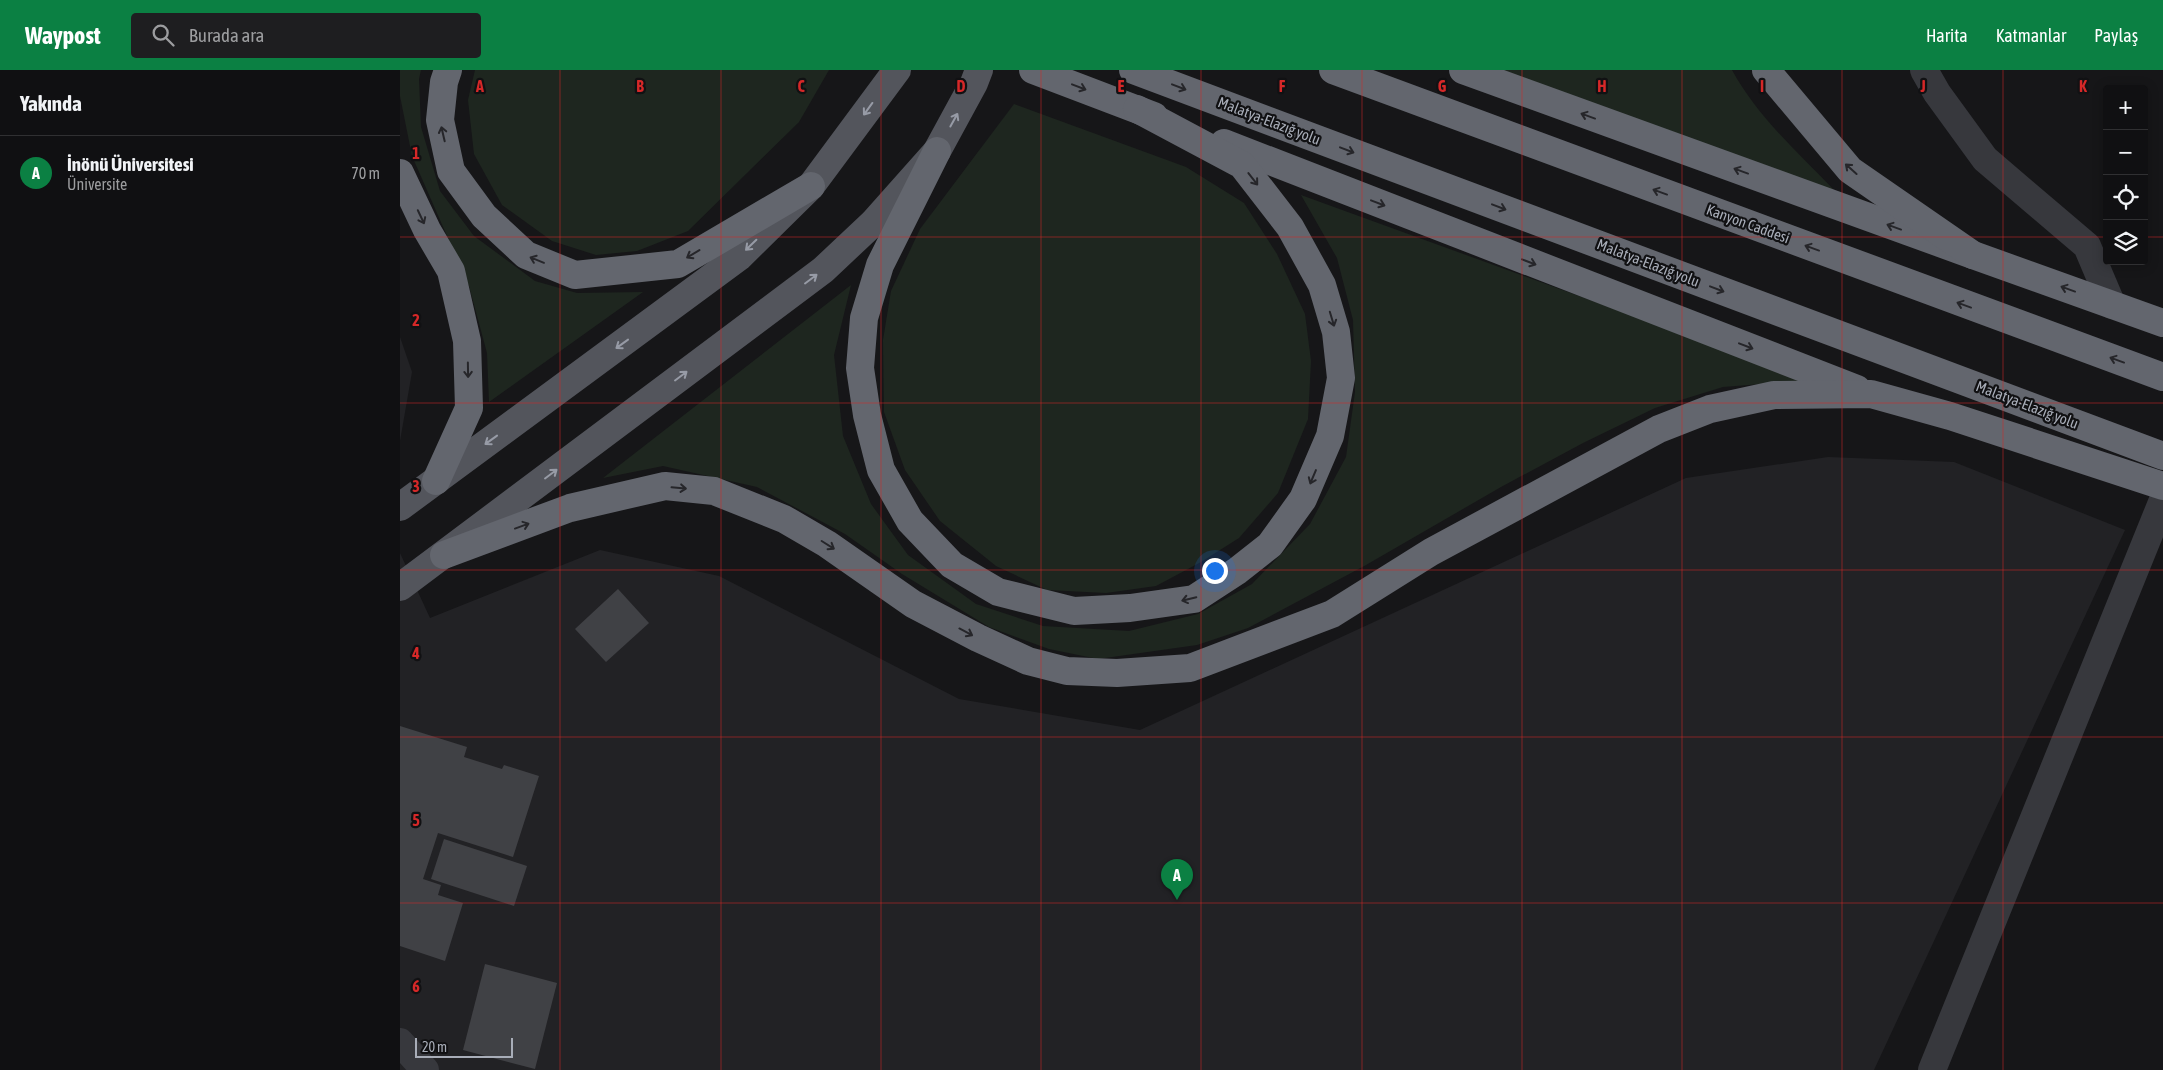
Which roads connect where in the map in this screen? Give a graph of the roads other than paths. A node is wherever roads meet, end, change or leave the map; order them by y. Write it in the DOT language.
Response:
graph roads {
  1 [pos="448,70"];
  2 [pos="897,70"];
  3 [pos="1034,70"];
  4 [pos="1133,70"];
  5 [pos="1333,70"];
  6 [pos="1463,70"];
  7 [pos="1766,70"];
  8 [pos="1924,70"];
  9 [pos="976,76"];
  10 [pos="1137,109"];
  11 [pos="936,151"];
  12 [pos="400,173"];
  13 [pos="811,186"];
  14 [pos="1973,255"];
  15 [pos="2112,305"];
  16 [pos="2163,322"];
  17 [pos="2163,377"];
  18 [pos="1870,394"];
  19 [pos="2163,456"];
  20 [pos="436,481"];
  21 [pos="2163,486"];
  22 [pos="2163,500"];
  23 [pos="400,508"];
  24 [pos="444,555"];
  25 [pos="400,587"];
  26 [pos="400,1042"];
  27 [pos="425,1070"];
  28 [pos="1932,1070"];
  13 -- 1 [label="highway, one-way"];
  2 -- 13 [label="main road, one-way"];
  3 -- 10 [label="highway, one-way"];
  4 -- 19 [label="highway, Malatya-Elazığ yolu, one-way"];
  17 -- 5 [label="highway, Kanyon Caddesi, one-way"];
  14 -- 6 [label="highway, one-way"];
  14 -- 7 [label="highway, one-way"];
  8 -- 15 [label="street"];
  11 -- 9 [label="main road, one-way"];
  10 -- 11 [label="highway, one-way"];
  10 -- 18 [label="highway, one-way"];
  24 -- 11 [label="main road, one-way"];
  12 -- 20 [label="highway, one-way"];
  13 -- 20 [label="main road, one-way"];
  15 -- 14 [label="highway, one-way"];
  15 -- 16 [label="highway"];
  18 -- 21 [label="highway"];
  24 -- 18 [label="highway, one-way"];
  20 -- 23 [label="main road"];
  22 -- 28 [label="street"];
  24 -- 25 [label="main road"];
  26 -- 27 [label="street"];
}
